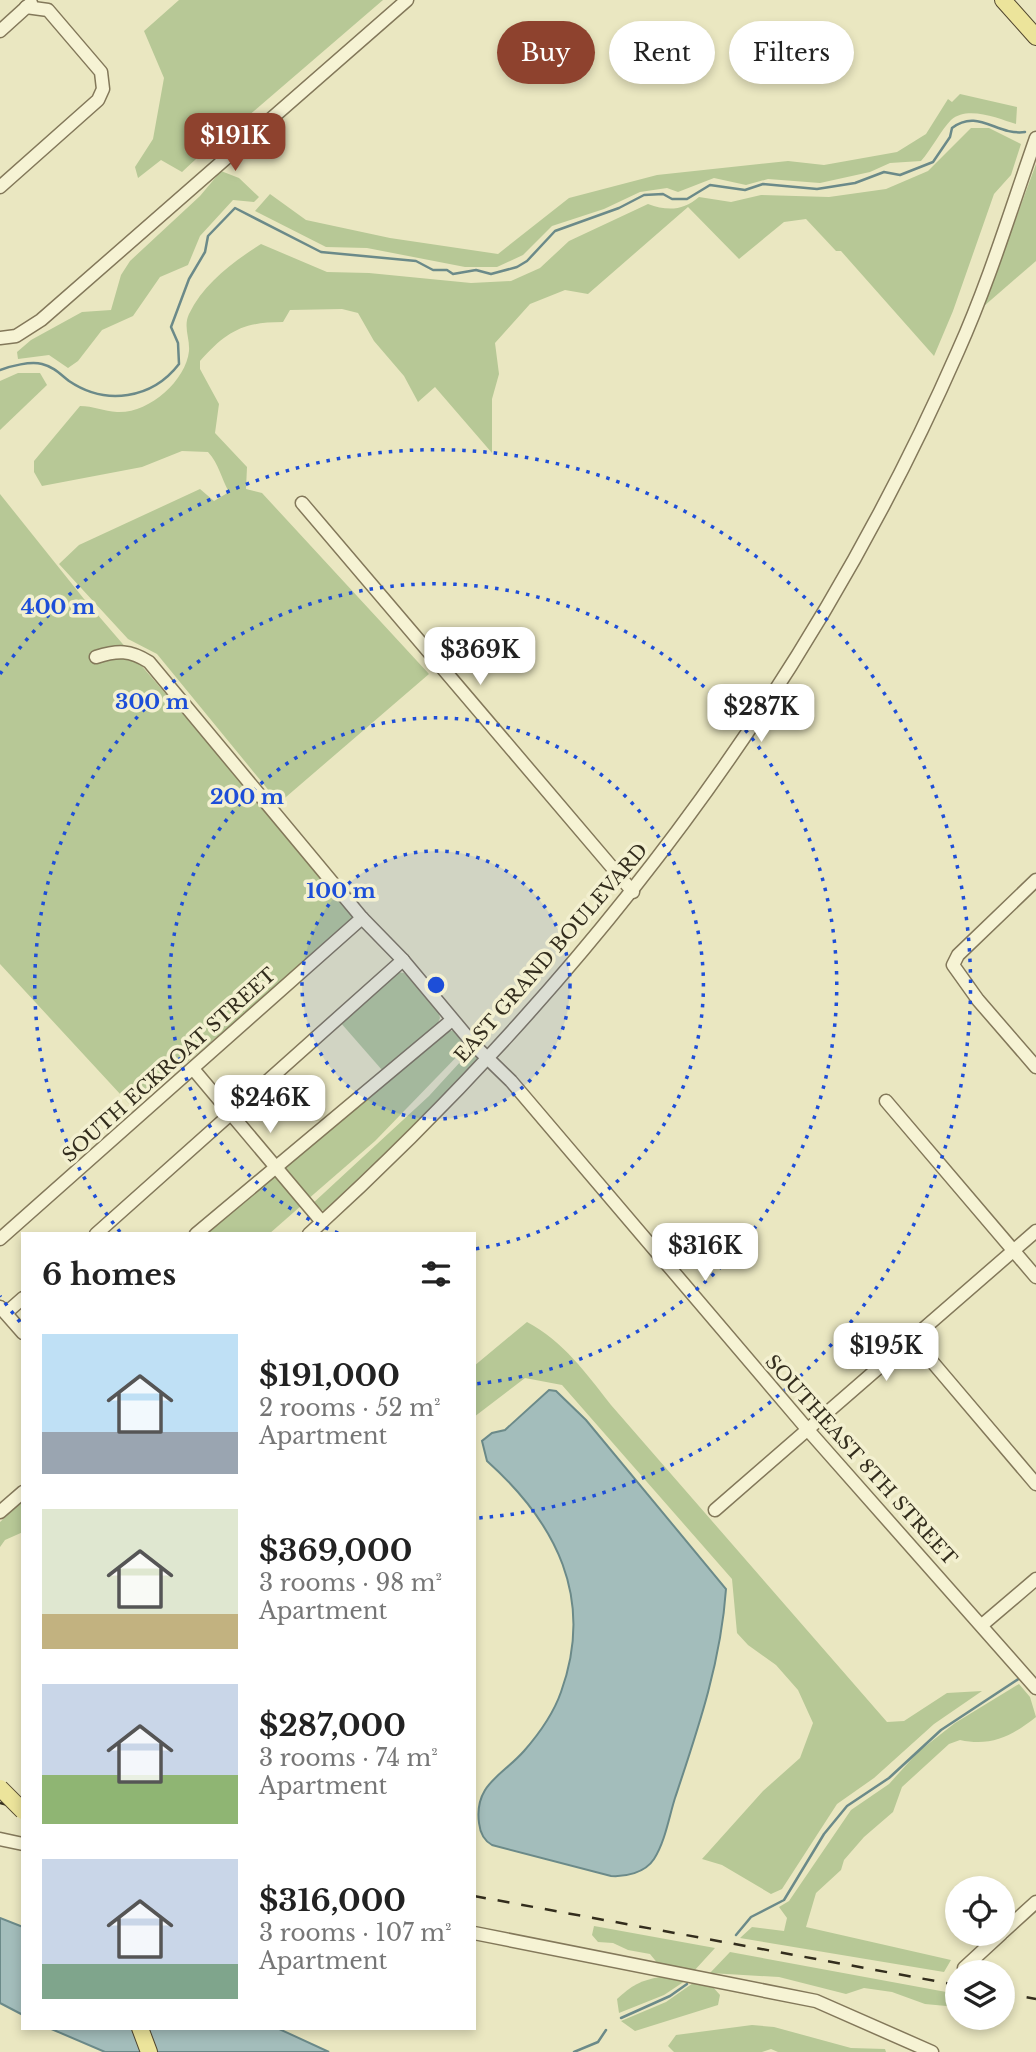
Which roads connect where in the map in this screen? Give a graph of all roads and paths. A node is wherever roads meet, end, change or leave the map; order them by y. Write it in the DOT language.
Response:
graph roads {
  1 [pos="407,0"];
  2 [pos="1003,0"];
  3 [pos="30,4"];
  4 [pos="0,31"];
  5 [pos="1036,37"];
  6 [pos="1036,138"];
  7 [pos="0,187"];
  8 [pos="0,338"];
  9 [pos="302,503"];
  10 [pos="96,657"];
  11 [pos="1036,880"];
  12 [pos="633,892"];
  13 [pos="362,918"];
  14 [pos="403,960"];
  15 [pos="452,1020"];
  16 [pos="488,1060"];
  17 [pos="1036,1067"];
  18 [pos="194,1070"];
  19 [pos="886,1101"];
  20 [pos="230,1115"];
  21 [pos="275,1167"];
  22 [pos="322,1223"];
  23 [pos="1036,1231"];
  24 [pos="98,1232"];
  25 [pos="198,1232"];
  26 [pos="312,1232"];
  27 [pos="0,1239"];
  28 [pos="1013,1250"];
  29 [pos="1036,1277"];
  30 [pos="21,1299"];
  31 [pos="3,1310"];
  32 [pos="21,1331"];
  33 [pos="912,1338"];
  34 [pos="808,1430"];
  35 [pos="1036,1484"];
  36 [pos="21,1494"];
  37 [pos="715,1510"];
  38 [pos="0,1513"];
  39 [pos="1036,1579"];
  40 [pos="982,1625"];
  41 [pos="1029,1680"];
  42 [pos="0,1788"];
  43 [pos="21,1809"];
  44 [pos="0,1839"];
  45 [pos="21,1844"];
  46 [pos="1036,1902"];
  47 [pos="1015,1921"];
  48 [pos="476,1933"];
  49 [pos="988,1946"];
  50 [pos="973,1960"];
  51 [pos="141,2030"];
  52 [pos="149,2052"];
  53 [pos="932,2052"];
  1 -- 8 [label="street"];
  2 -- 5 [label="main road"];
  3 -- 4 [label="street"];
  3 -- 7 [label="street"];
  6 -- 12 [label="street, EAST GRAND BOULEVARD"];
  9 -- 12 [label="street"];
  10 -- 13 [label="street, SOUTHEAST 8TH STREET"];
  11 -- 17 [label="street"];
  12 -- 16 [label="street, EAST GRAND BOULEVARD"];
  13 -- 14 [label="street, SOUTHEAST 8TH STREET"];
  13 -- 18 [label="street, SOUTH ECKROAT STREET"];
  14 -- 15 [label="street, SOUTHEAST 8TH STREET"];
  14 -- 20 [label="street"];
  15 -- 16 [label="street, SOUTHEAST 8TH STREET"];
  15 -- 21 [label="street"];
  16 -- 22 [label="street, EAST GRAND BOULEVARD"];
  16 -- 34 [label="street, SOUTHEAST 8TH STREET"];
  18 -- 20 [label="street"];
  18 -- 27 [label="street, SOUTH ECKROAT STREET"];
  19 -- 28 [label="street"];
  20 -- 21 [label="street"];
  20 -- 24 [label="street"];
  21 -- 22 [label="street"];
  21 -- 25 [label="street"];
  22 -- 26 [label="street, EAST GRAND BOULEVARD"];
  23 -- 28 [label="street"];
  28 -- 29 [label="street"];
  28 -- 33 [label="street"];
  30 -- 31 [label="street"];
  31 -- 32 [label="street"];
  33 -- 34 [label="street"];
  33 -- 35 [label="street"];
  34 -- 37 [label="street"];
  34 -- 40 [label="street, SOUTHEAST 8TH STREET"];
  36 -- 38 [label="street"];
  39 -- 40 [label="street"];
  40 -- 41 [label="street, SOUTHEAST 8TH STREET"];
  42 -- 43 [label="main road, bridge"];
  44 -- 45 [label="street"];
  46 -- 47 [label="street"];
  48 -- 53 [label="street"];
  49 -- 50 [label="street"];
  51 -- 52 [label="main road"];
}
